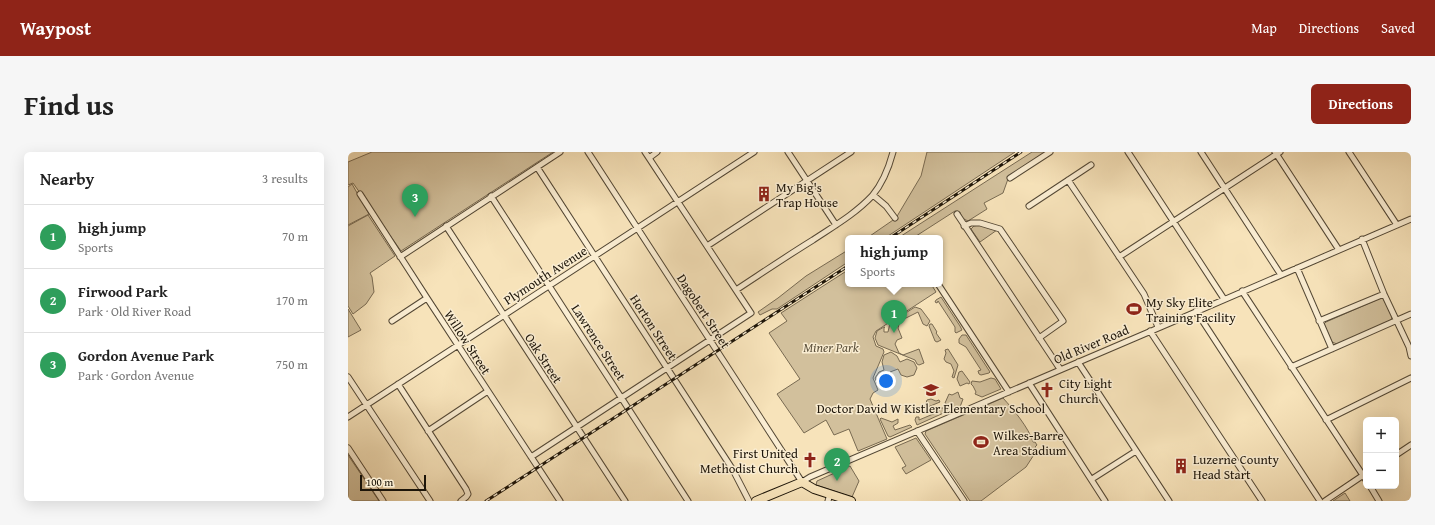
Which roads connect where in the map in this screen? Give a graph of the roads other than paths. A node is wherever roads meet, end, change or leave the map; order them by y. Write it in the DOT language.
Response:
graph roads {
  1 [pos="560,152"];
  2 [pos="588,152"];
  3 [pos="646,152"];
  4 [pos="658,152"];
  5 [pos="754,152"];
  6 [pos="788,152"];
  7 [pos="851,152"];
  8 [pos="894,152"];
  9 [pos="1050,152"];
  10 [pos="1128,152"];
  11 [pos="1201,152"];
  12 [pos="1349,152"];
  13 [pos="1277,153"];
  14 [pos="649,158"];
  15 [pos="1091,165"];
  16 [pos="536,167"];
  17 [pos="1010,178"];
  18 [pos="807,180"];
  19 [pos="1068,180"];
  20 [pos="1225,188"];
  21 [pos="360,194"];
  22 [pos="873,195"];
  23 [pos="491,196"];
  24 [pos="678,202"];
  25 [pos="1029,206"];
  26 [pos="956,214"];
  27 [pos="895,218"];
  28 [pos="1411,219"];
  29 [pos="1174,222"];
  30 [pos="836,225"];
  31 [pos="1397,225"];
  32 [pos="446,226"];
  33 [pos="964,226"];
  34 [pos="637,228"];
  35 [pos="1362,239"];
  36 [pos="707,246"];
  37 [pos="1339,250"];
  38 [pos="594,256"];
  39 [pos="400,257"];
  40 [pos="1119,257"];
  41 [pos="1297,268"];
  42 [pos="1281,275"];
  43 [pos="550,286"];
  44 [pos="940,287"];
  45 [pos="736,290"];
  46 [pos="1242,292"];
  47 [pos="1384,294"];
  48 [pos="426,298"];
  49 [pos="1224,299"];
  50 [pos="1196,311"];
  51 [pos="1411,314"];
  52 [pos="504,316"];
  53 [pos="1319,320"];
  54 [pos="392,321"];
  55 [pos="1397,321"];
  56 [pos="1158,327"];
  57 [pos="1150,331"];
  58 [pos="1039,338"];
  59 [pos="710,341"];
  60 [pos="457,345"];
  61 [pos="1332,349"];
  62 [pos="1411,356"];
  63 [pos="1078,362"];
  64 [pos="1291,367"];
  65 [pos="668,369"];
  66 [pos="1060,369"];
  67 [pos="348,377"];
  68 [pos="1411,378"];
  69 [pos="1029,383"];
  70 [pos="398,384"];
  71 [pos="488,391"];
  72 [pos="1009,392"];
  73 [pos="622,398"];
  74 [pos="367,404"];
  75 [pos="348,417"];
  76 [pos="1326,420"];
  77 [pos="577,428"];
  78 [pos="428,431"];
  79 [pos="917,431"];
  80 [pos="1409,446"];
  81 [pos="348,448"];
  82 [pos="1136,451"];
  83 [pos="1399,453"];
  84 [pos="1411,453"];
  85 [pos="531,457"];
  86 [pos="1363,473"];
  87 [pos="1363,477"];
  88 [pos="1092,479"];
  89 [pos="802,482"];
  90 [pos="1372,489"];
  91 [pos="829,498"];
  92 [pos="383,501"];
  93 [pos="430,501"];
  94 [pos="460,501"];
  95 [pos="560,501"];
  96 [pos="625,501"];
  97 [pos="688,501"];
  98 [pos="749,501"];
  99 [pos="756,501"];
  100 [pos="851,501"];
  101 [pos="964,501"];
  102 [pos="1106,501"];
  103 [pos="1169,501"];
  104 [pos="1262,501"];
  105 [pos="1320,501"];
  106 [pos="1325,501"];
  107 [pos="1379,501"];
  1 -- 16 [label="street"];
  2 -- 34 [label="street, Dagobert Street"];
  3 -- 14 [label="street"];
  4 -- 14 [label="street"];
  5 -- 24 [label="street, Plymouth Avenue"];
  6 -- 18 [label="street"];
  7 -- 18 [label="street"];
  8 -- 22 [label="street"];
  9 -- 17 [label="street"];
  10 -- 29 [label="street"];
  11 -- 20 [label="street"];
  12 -- 31 [label="street"];
  13 -- 20 [label="street"];
  13 -- 37 [label="street"];
  14 -- 24 [label="street"];
  15 -- 19 [label="street"];
  16 -- 23 [label="street"];
  16 -- 38 [label="street, Horton Street"];
  18 -- 30 [label="street"];
  18 -- 36 [label="street"];
  19 -- 25 [label="street"];
  19 -- 40 [label="street"];
  20 -- 29 [label="street"];
  20 -- 42 [label="street"];
  21 -- 39 [label="street, Willow Street"];
  22 -- 27 [label="street"];
  22 -- 30 [label="street"];
  23 -- 32 [label="street"];
  23 -- 43 [label="street, Lawrence Street"];
  24 -- 34 [label="street, Plymouth Avenue"];
  24 -- 36 [label="street"];
  26 -- 33 [label="street"];
  28 -- 31 [label="street, Old River Road"];
  29 -- 40 [label="street"];
  29 -- 49 [label="street"];
  30 -- 45 [label="street"];
  31 -- 35 [label="street, Old River Road"];
  32 -- 39 [label="street"];
  32 -- 52 [label="street, Oak Street"];
  33 -- 58 [label="street"];
  33 -- 58 [label="street"];
  34 -- 38 [label="street, Plymouth Avenue"];
  34 -- 59 [label="street, Dagobert Street"];
  35 -- 37 [label="street, Old River Road"];
  35 -- 47 [label="street"];
  36 -- 45 [label="street"];
  37 -- 41 [label="street, Old River Road"];
  38 -- 43 [label="street, Plymouth Avenue"];
  38 -- 65 [label="street, Horton Street"];
  39 -- 48 [label="street, Willow Street"];
  40 -- 56 [label="street"];
  41 -- 42 [label="street, Old River Road"];
  41 -- 53 [label="street"];
  42 -- 46 [label="street, Old River Road"];
  43 -- 52 [label="street, Plymouth Avenue"];
  43 -- 73 [label="street, Lawrence Street"];
  44 -- 72 [label="street"];
  45 -- 59 [label="street"];
  46 -- 49 [label="street, Old River Road"];
  46 -- 64 [label="street"];
  47 -- 53 [label="street"];
  47 -- 55 [label="street"];
  48 -- 54 [label="street"];
  48 -- 60 [label="street, Willow Street"];
  49 -- 50 [label="street, Old River Road"];
  50 -- 56 [label="street, Old River Road"];
  50 -- 105 [label="street"];
  51 -- 55 [label="street"];
  52 -- 60 [label="street, Plymouth Avenue"];
  52 -- 77 [label="street, Oak Street"];
  53 -- 61 [label="street"];
  55 -- 61 [label="street"];
  55 -- 62 [label="street"];
  56 -- 57 [label="street, Old River Road"];
  57 -- 63 [label="street, Old River Road"];
  57 -- 104 [label="street"];
  58 -- 66 [label="street"];
  59 -- 65 [label="street"];
  59 -- 89 [label="street, Dagobert Street"];
  60 -- 70 [label="street, Plymouth Avenue"];
  60 -- 71 [label="street, Willow Street"];
  61 -- 64 [label="street"];
  63 -- 66 [label="street, Old River Road"];
  63 -- 82 [label="street"];
  64 -- 76 [label="street"];
  65 -- 73 [label="street"];
  65 -- 98 [label="street, Horton Street"];
  66 -- 69 [label="street, Old River Road"];
  67 -- 74 [label="street"];
  68 -- 76 [label="street"];
  69 -- 72 [label="street, Old River Road"];
  69 -- 88 [label="street"];
  70 -- 74 [label="street, Plymouth Avenue"];
  70 -- 78 [label="street"];
  71 -- 78 [label="street"];
  71 -- 85 [label="street, Willow Street"];
  72 -- 79 [label="street, Old River Road"];
  73 -- 77 [label="street"];
  73 -- 97 [label="street, Lawrence Street"];
  74 -- 75 [label="street, Plymouth Avenue"];
  74 -- 93 [label="street"];
  76 -- 86 [label="street"];
  77 -- 85 [label="street"];
  77 -- 96 [label="street, Oak Street"];
  78 -- 94 [label="street"];
  79 -- 89 [label="street, Old River Road"];
  79 -- 101 [label="street"];
  80 -- 83 [label="street"];
  80 -- 84 [label="street"];
  81 -- 92 [label="street"];
  82 -- 88 [label="street"];
  82 -- 103 [label="street"];
  85 -- 95 [label="street, Willow Street"];
  87 -- 106 [label="street"];
  88 -- 102 [label="street"];
  89 -- 91 [label="main road"];
  89 -- 99 [label="main road"];
  90 -- 107 [label="street"];
  91 -- 100 [label="main road"];
}
